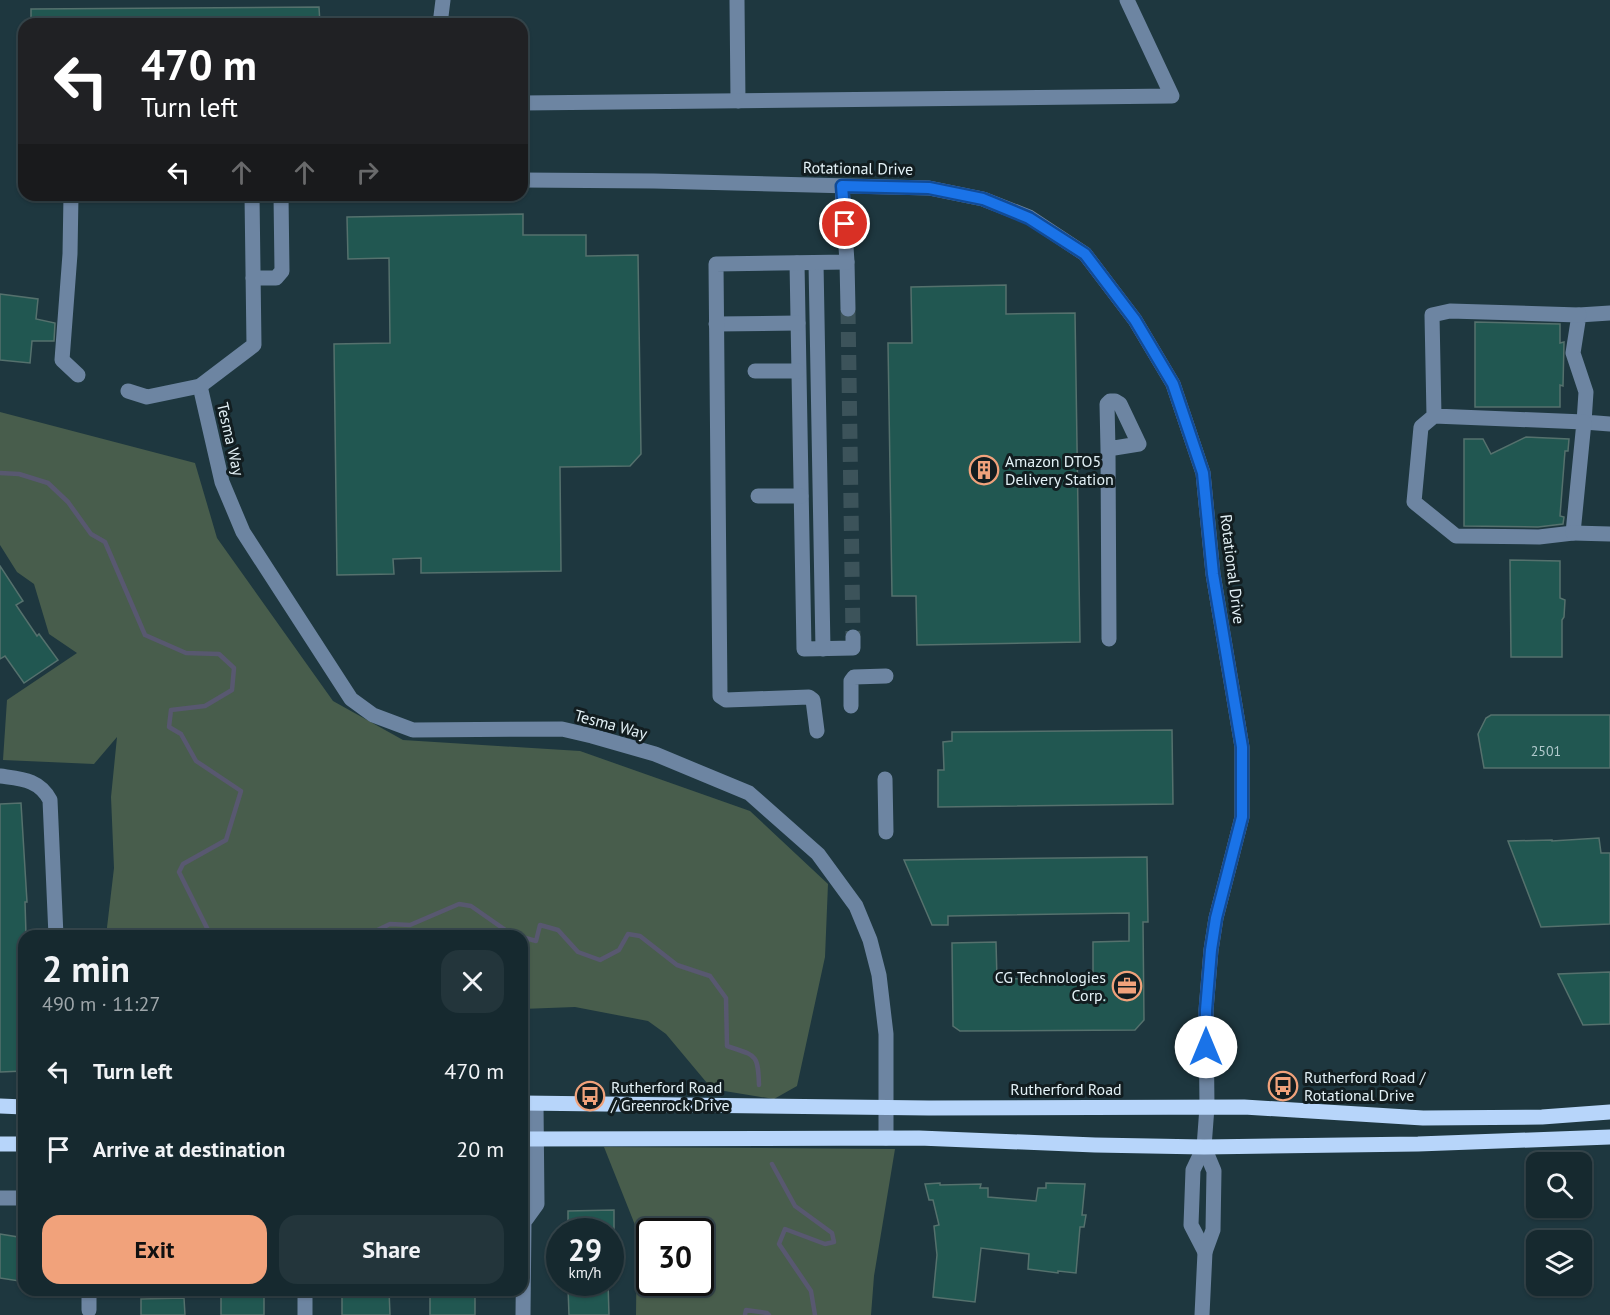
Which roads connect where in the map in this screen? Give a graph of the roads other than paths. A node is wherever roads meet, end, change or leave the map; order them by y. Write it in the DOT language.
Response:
graph roads {
  1 [pos="443,0"];
  2 [pos="737,0"];
  3 [pos="1127,0"];
  4 [pos="441,18"];
  5 [pos="738,100"];
  6 [pos="528,103"];
  7 [pos="528,180"];
  8 [pos="842,186"];
  9 [pos="71,201"];
  10 [pos="252,201"];
  11 [pos="281,201"];
  12 [pos="816,262"];
  13 [pos="847,262"];
  14 [pos="797,263"];
  15 [pos="253,278"];
  16 [pos="848,309"];
  17 [pos="1610,313"];
  18 [pos="1579,315"];
  19 [pos="798,323"];
  20 [pos="716,324"];
  21 [pos="755,371"];
  22 [pos="798,371"];
  23 [pos="78,375"];
  24 [pos="200,386"];
  25 [pos="128,391"];
  26 [pos="1434,416"];
  27 [pos="1584,422"];
  28 [pos="1610,424"];
  29 [pos="1108,449"];
  30 [pos="758,496"];
  31 [pos="801,496"];
  32 [pos="1573,533"];
  33 [pos="1610,534"];
  34 [pos="853,637"];
  35 [pos="1109,639"];
  36 [pos="823,649"];
  37 [pos="886,676"];
  38 [pos="851,706"];
  39 [pos="817,731"];
  40 [pos="0,776"];
  41 [pos="885,779"];
  42 [pos="886,832"];
  43 [pos="56,930"];
  44 [pos="529,1104"];
  45 [pos="0,1106"];
  46 [pos="18,1107"];
  47 [pos="886,1107"];
  48 [pos="1207,1107"];
  49 [pos="1610,1112"];
  50 [pos="1610,1137"];
  51 [pos="886,1138"];
  52 [pos="529,1139"];
  53 [pos="0,1144"];
  54 [pos="18,1144"];
  55 [pos="1204,1147"];
  56 [pos="0,1198"];
  57 [pos="18,1198"];
  58 [pos="528,1215"];
  59 [pos="1205,1252"];
  60 [pos="89,1296"];
  61 [pos="304,1296"];
  62 [pos="523,1296"];
  63 [pos="89,1310"];
  64 [pos="305,1315"];
  65 [pos="523,1315"];
  66 [pos="1202,1315"];
  1 -- 4 [label="street"];
  2 -- 5 [label="street"];
  3 -- 5 [label="street"];
  5 -- 6 [label="street"];
  7 -- 8 [label="street, Rotational Drive"];
  8 -- 13 [label="street"];
  8 -- 48 [label="street, Rotational Drive"];
  9 -- 23 [label="street"];
  10 -- 15 [label="street"];
  11 -- 15 [label="street"];
  12 -- 13 [label="street"];
  12 -- 14 [label="street"];
  12 -- 36 [label="street"];
  13 -- 16 [label="street"];
  14 -- 19 [label="street"];
  14 -- 20 [label="street"];
  15 -- 24 [label="street"];
  17 -- 18 [label="street"];
  18 -- 26 [label="street"];
  18 -- 27 [label="street"];
  19 -- 20 [label="street"];
  19 -- 22 [label="street"];
  20 -- 39 [label="street"];
  21 -- 22 [label="street"];
  22 -- 31 [label="street"];
  24 -- 25 [label="street"];
  24 -- 47 [label="street, Tesma Way"];
  26 -- 27 [label="street"];
  26 -- 32 [label="street"];
  27 -- 28 [label="street"];
  27 -- 32 [label="street"];
  29 -- 29 [label="street"];
  29 -- 35 [label="street"];
  30 -- 31 [label="street"];
  31 -- 36 [label="street"];
  32 -- 33 [label="street"];
  34 -- 36 [label="street"];
  37 -- 38 [label="street"];
  40 -- 43 [label="street"];
  41 -- 42 [label="street"];
  44 -- 47 [label="main road, Rutherford Road"];
  44 -- 52 [label="street"];
  45 -- 46 [label="main road"];
  47 -- 48 [label="main road, Rutherford Road"];
  47 -- 51 [label="street, Tesma Way"];
  48 -- 49 [label="main road, Rutherford Road"];
  48 -- 55 [label="street, Rotational Drive"];
  50 -- 55 [label="main road"];
  51 -- 52 [label="main road"];
  51 -- 55 [label="main road"];
  52 -- 58 [label="street"];
  53 -- 54 [label="main road"];
  55 -- 59 [label="street"];
  55 -- 59 [label="street"];
  56 -- 57 [label="street"];
  59 -- 66 [label="street"];
  60 -- 63 [label="street"];
  61 -- 64 [label="street"];
  62 -- 65 [label="street"];
}
